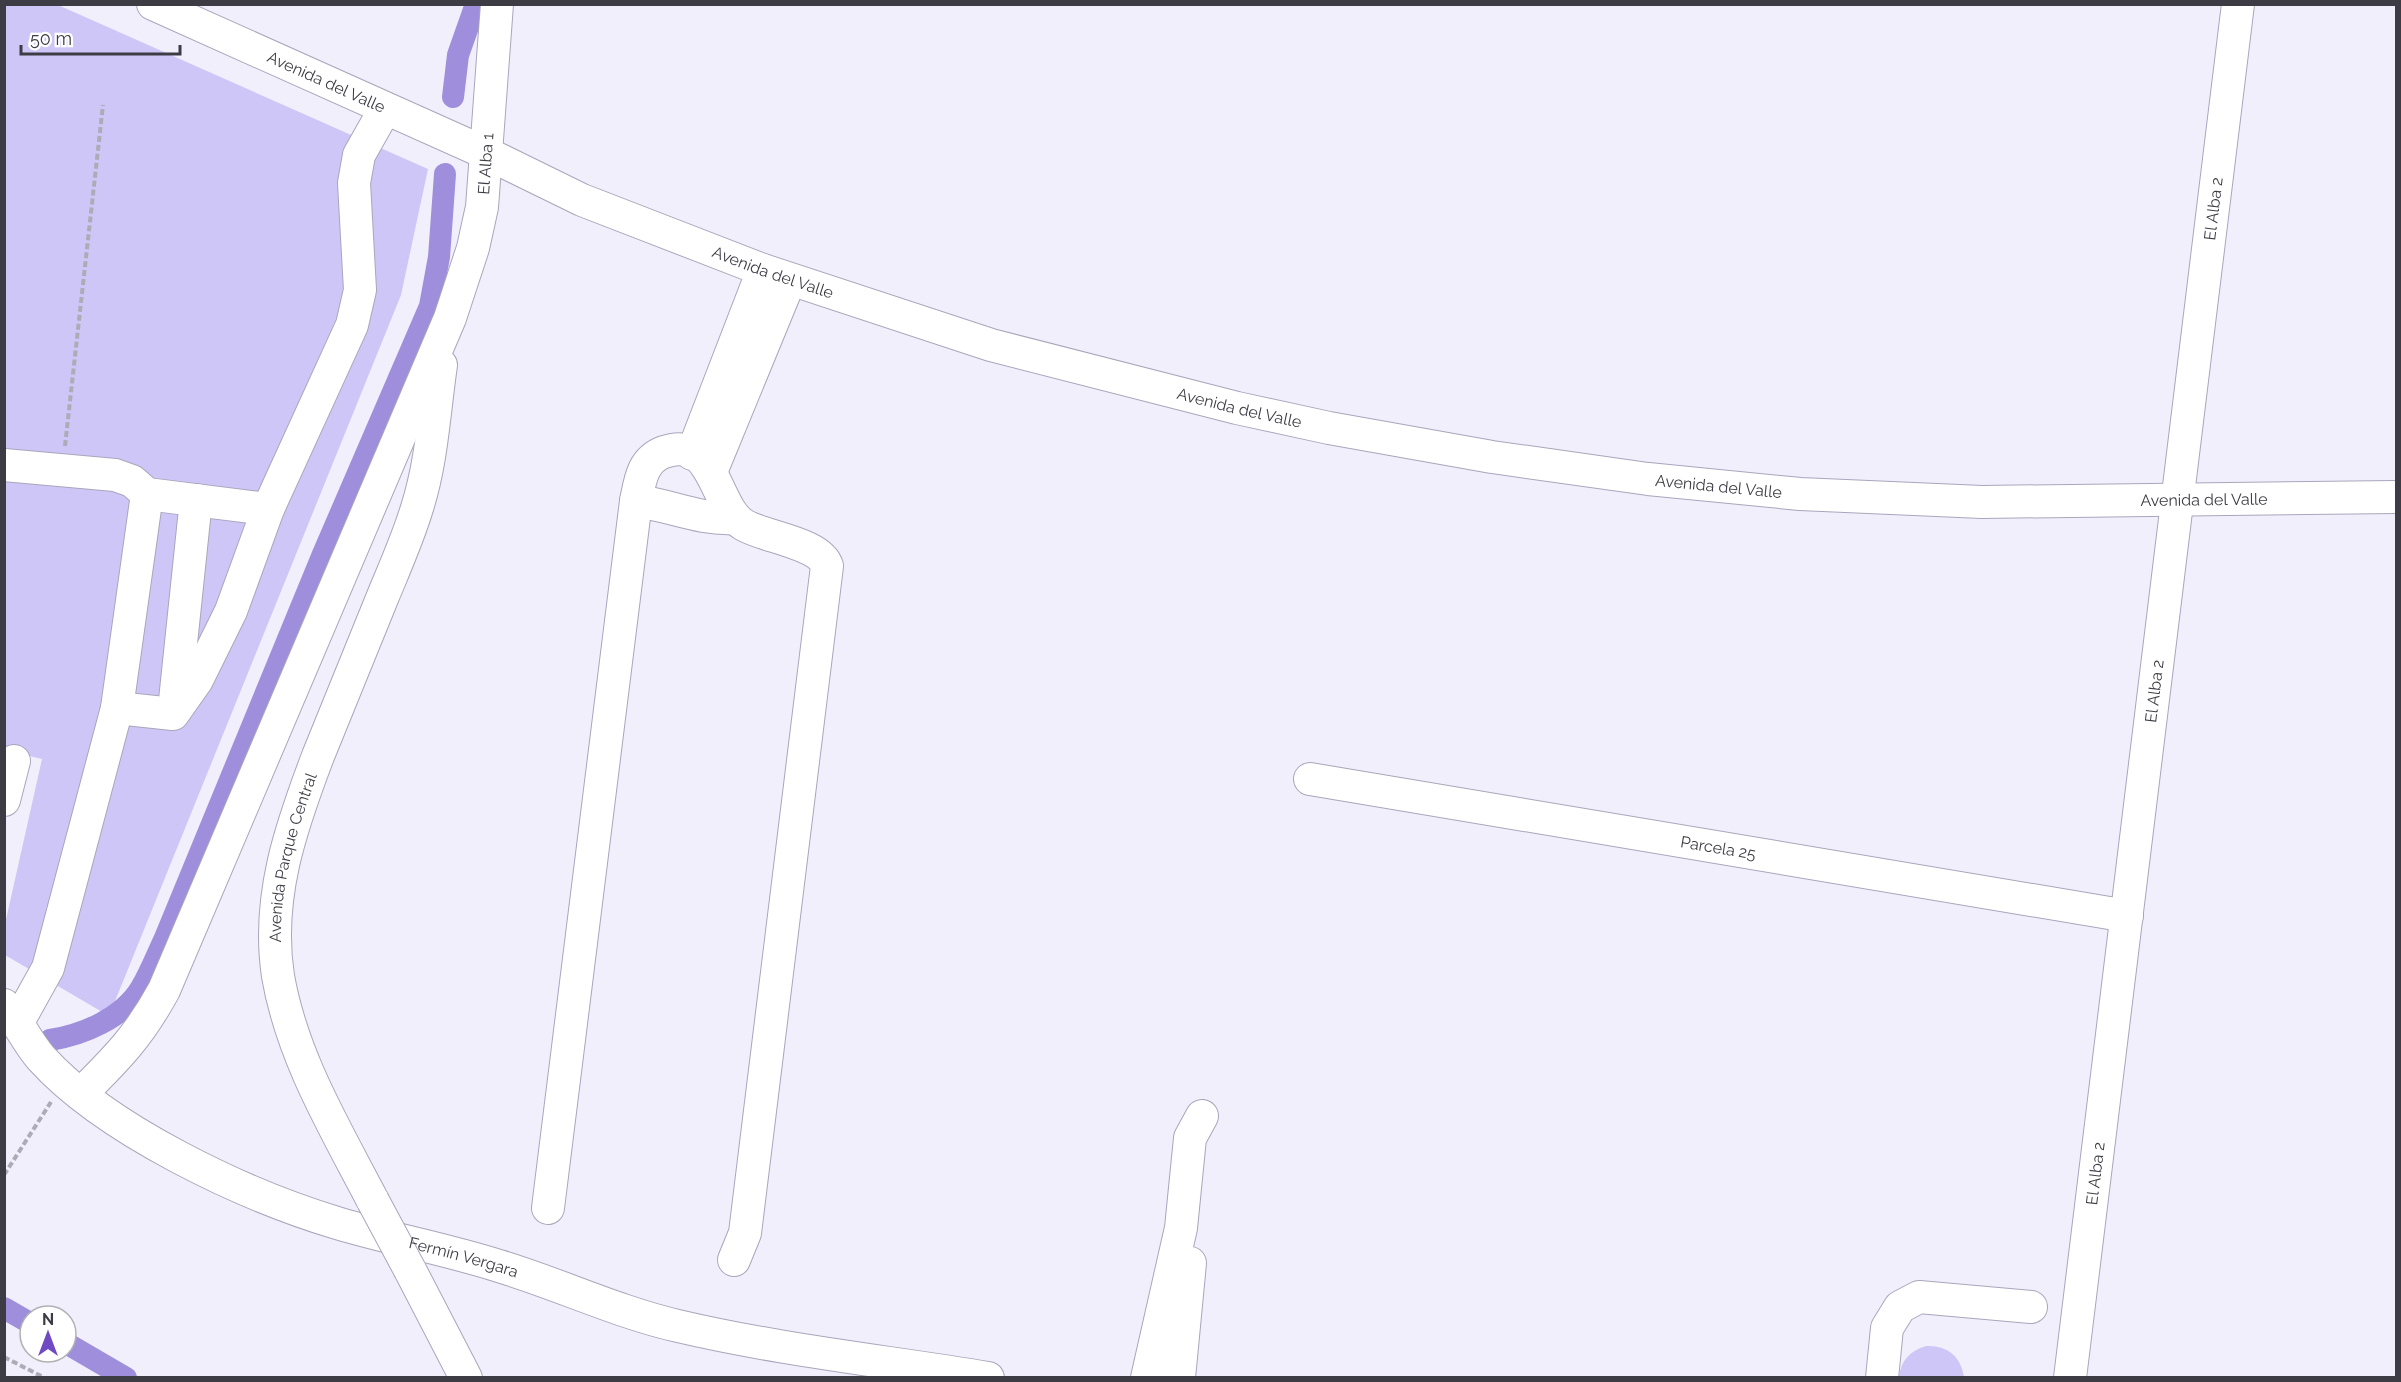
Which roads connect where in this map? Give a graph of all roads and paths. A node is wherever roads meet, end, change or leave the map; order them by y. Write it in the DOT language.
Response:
graph roads {
  1 [pos="153,4"];
  2 [pos="497,4"];
  3 [pos="2238,4"];
  4 [pos="103,105"];
  5 [pos="385,109"];
  6 [pos="488,154"];
  7 [pos="776,275"];
  8 [pos="450,318"];
  9 [pos="702,463"];
  10 [pos="4,465"];
  11 [pos="63,470"];
  12 [pos="147,494"];
  13 [pos="2397,497"];
  14 [pos="196,500"];
  15 [pos="636,501"];
  16 [pos="2179,501"];
  17 [pos="267,509"];
  18 [pos="734,518"];
  19 [pos="117,708"];
  20 [pos="173,714"];
  21 [pos="14,761"];
  22 [pos="1310,779"];
  23 [pos="4,800"];
  24 [pos="2127,916"];
  25 [pos="9,1025"];
  26 [pos="73,1087"];
  27 [pos="4,1175"];
  28 [pos="548,1208"];
  29 [pos="734,1260"];
  30 [pos="2031,1307"];
  31 [pos="4,1357"];
  32 [pos="45,1377"];
  33 [pos="466,1377"];
  34 [pos="988,1377"];
  35 [pos="1147,1377"];
  36 [pos="1179,1377"];
  37 [pos="1882,1377"];
  38 [pos="2070,1377"];
  1 -- 5 [label="street, Avenida del Valle"];
  2 -- 6 [label="street, El Alba 1"];
  3 -- 16 [label="street, El Alba 2"];
  4 -- 11 [label="path"];
  5 -- 6 [label="street, Avenida del Valle"];
  5 -- 17 [label="street"];
  6 -- 7 [label="street, Avenida del Valle"];
  6 -- 8 [label="street, El Alba 1"];
  7 -- 9 [label="street"];
  7 -- 16 [label="street, Avenida del Valle"];
  8 -- 26 [label="street"];
  8 -- 33 [label="street, Avenida Parque Central, bridge"];
  9 -- 15 [label="street"];
  9 -- 18 [label="street"];
  10 -- 11 [label="street"];
  11 -- 12 [label="street"];
  12 -- 14 [label="street"];
  12 -- 19 [label="street"];
  13 -- 16 [label="street, Avenida del Valle"];
  14 -- 17 [label="street"];
  14 -- 20 [label="street"];
  15 -- 18 [label="street"];
  15 -- 28 [label="street"];
  16 -- 24 [label="street, El Alba 2"];
  17 -- 20 [label="street"];
  18 -- 29 [label="street"];
  19 -- 20 [label="street"];
  19 -- 25 [label="street"];
  21 -- 23 [label="street"];
  22 -- 24 [label="street, Parcela 25"];
  24 -- 38 [label="street, El Alba 2"];
  25 -- 26 [label="street, Fermín Vergara"];
  26 -- 27 [label="path"];
  26 -- 34 [label="street, Fermín Vergara"];
  30 -- 37 [label="street"];
  31 -- 32 [label="path"];
  35 -- 36 [label="street"];
}
